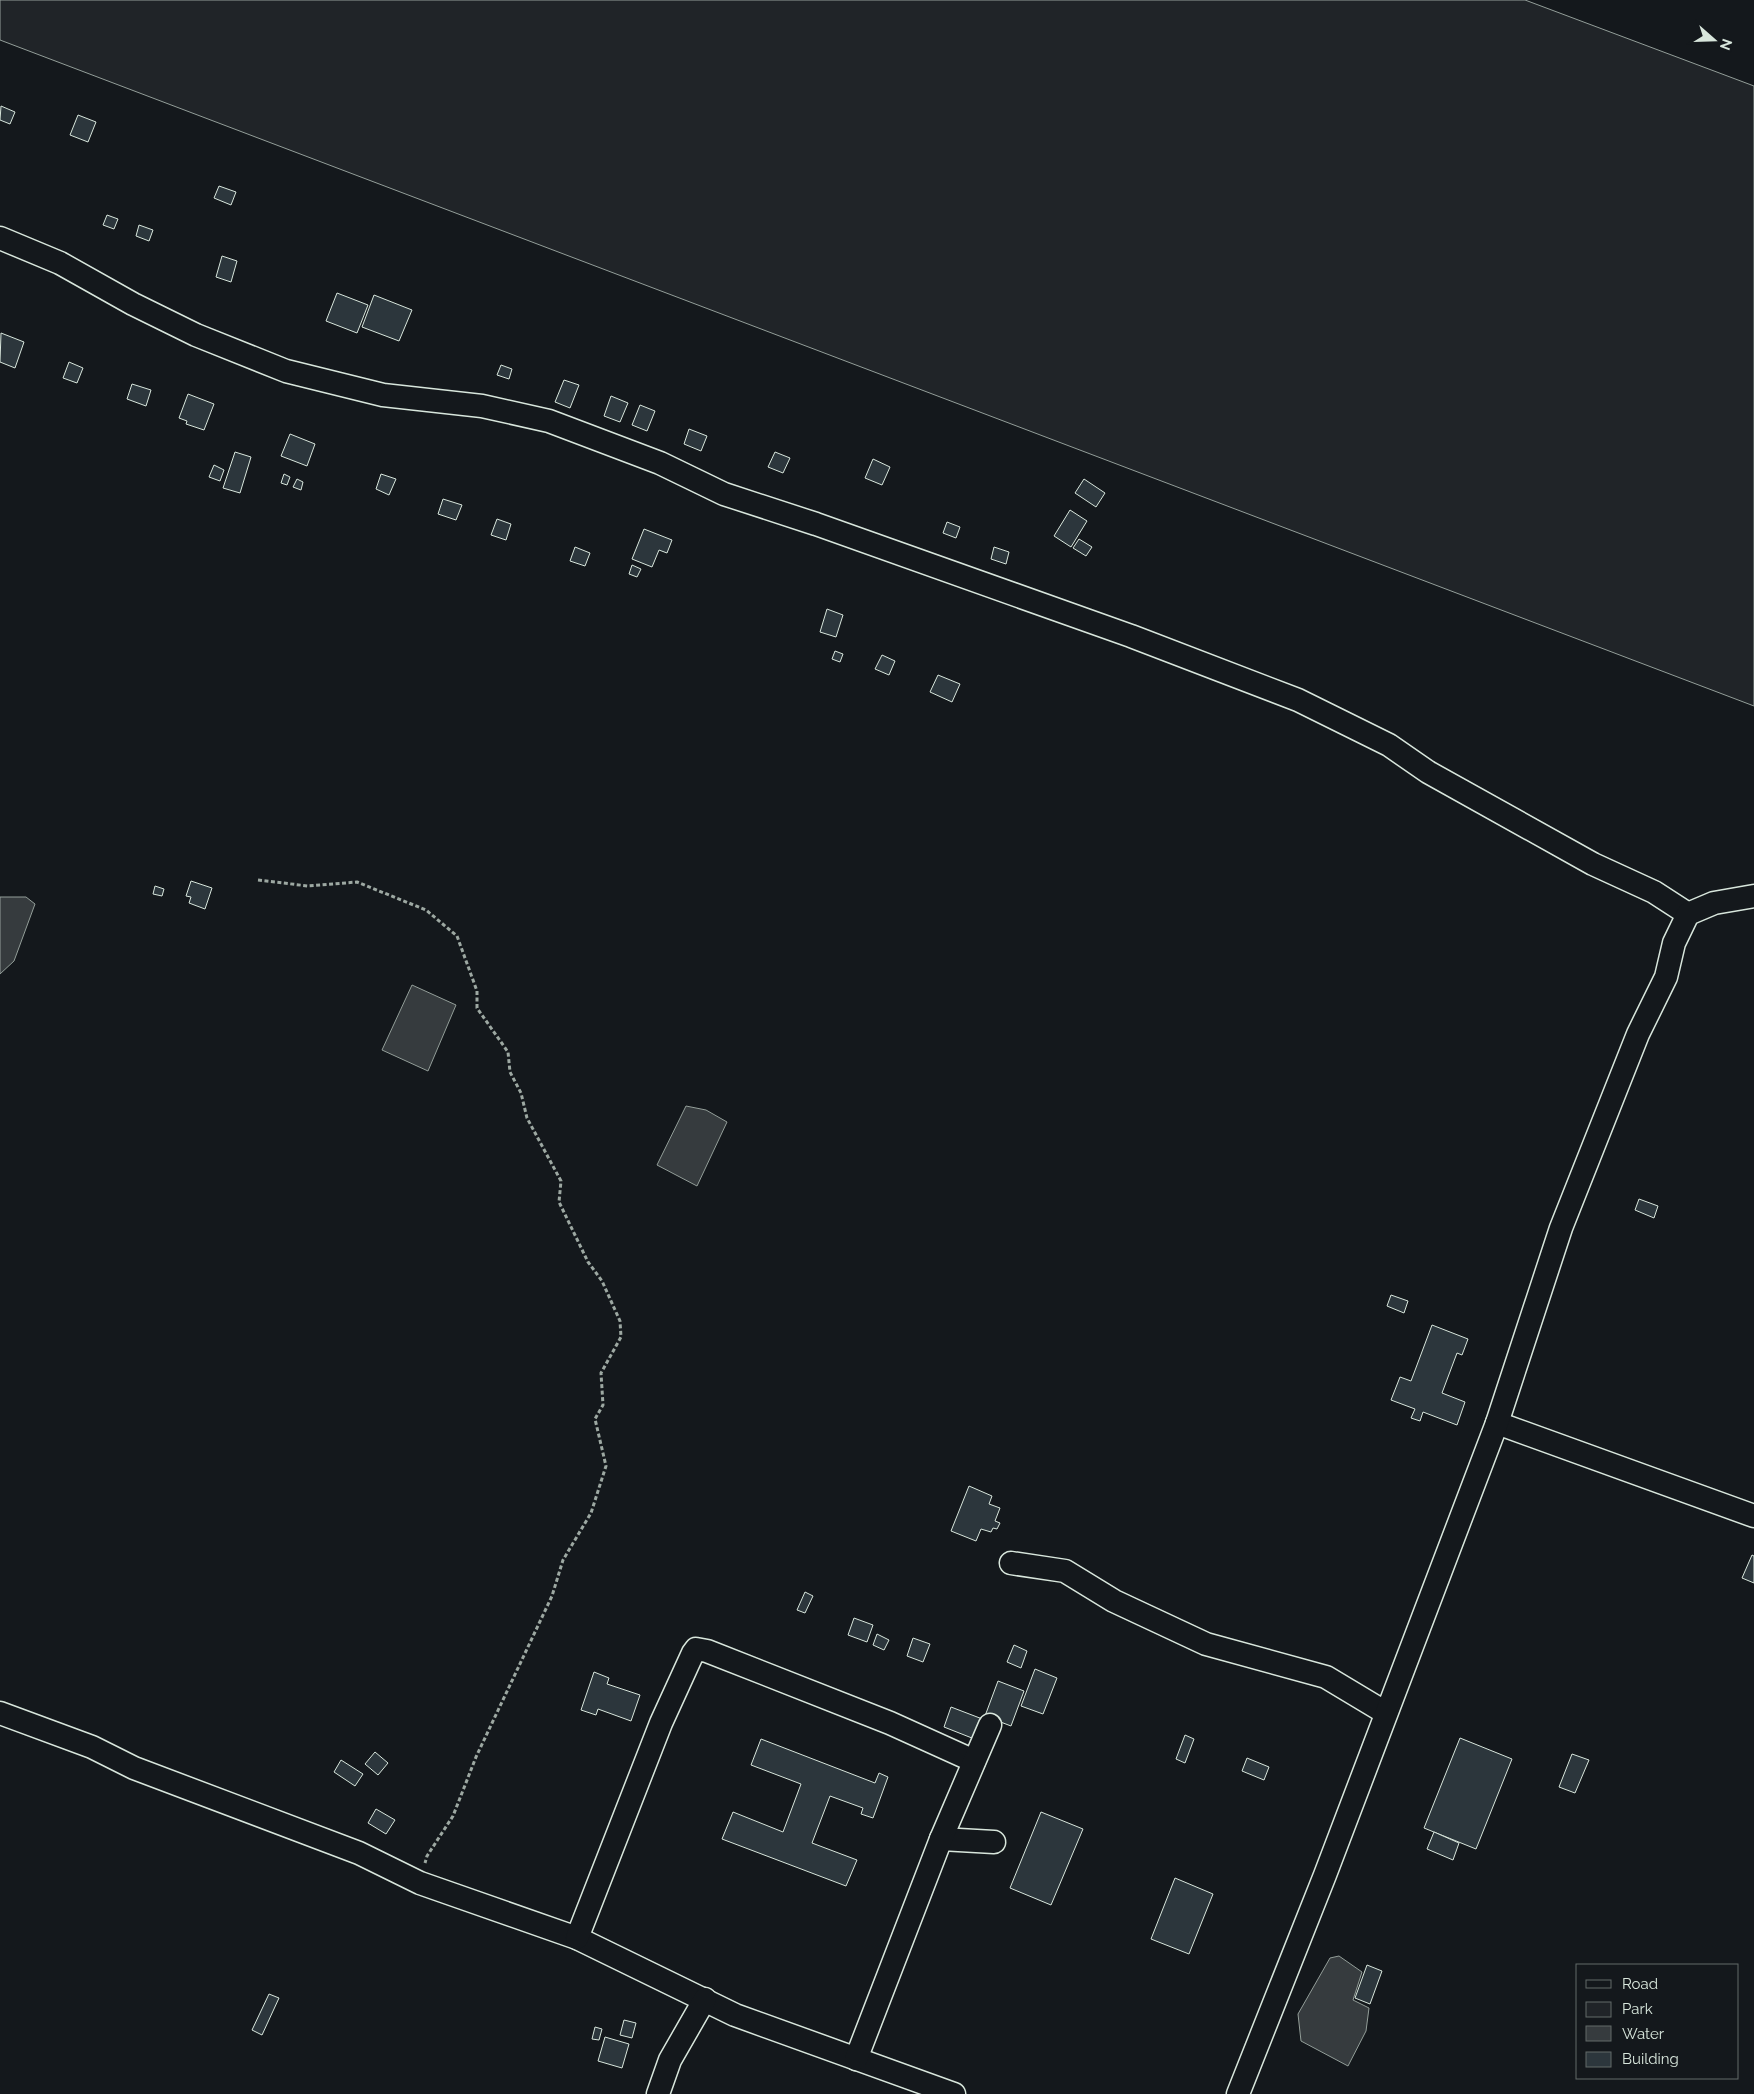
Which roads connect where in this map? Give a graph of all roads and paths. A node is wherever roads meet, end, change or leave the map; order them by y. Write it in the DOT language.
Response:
graph roads {
  1 [pos="0,238"];
  2 [pos="258,880"];
  3 [pos="1754,896"];
  4 [pos="1688,914"];
  5 [pos="1497,1423"];
  6 [pos="1754,1516"];
  7 [pos="1011,1563"];
  8 [pos="0,1713"];
  9 [pos="1386,1713"];
  10 [pos="990,1725"];
  11 [pos="974,1761"];
  12 [pos="941,1839"];
  13 [pos="994,1842"];
  14 [pos="420,1883"];
  15 [pos="577,1938"];
  16 [pos="705,1999"];
  17 [pos="856,2059"];
  18 [pos="658,2094"];
  19 [pos="954,2094"];
  20 [pos="1238,2094"];
  1 -- 4 [label="street"];
  2 -- 14 [label="path"];
  3 -- 4 [label="street"];
  4 -- 5 [label="street"];
  5 -- 6 [label="street"];
  5 -- 9 [label="street"];
  7 -- 9 [label="street"];
  8 -- 14 [label="street"];
  9 -- 20 [label="street"];
  10 -- 11 [label="street"];
  11 -- 12 [label="street"];
  11 -- 15 [label="street"];
  12 -- 13 [label="street"];
  12 -- 17 [label="street"];
  14 -- 15 [label="street"];
  15 -- 16 [label="street"];
  16 -- 17 [label="street"];
  16 -- 18 [label="street"];
  17 -- 19 [label="street"];
}
